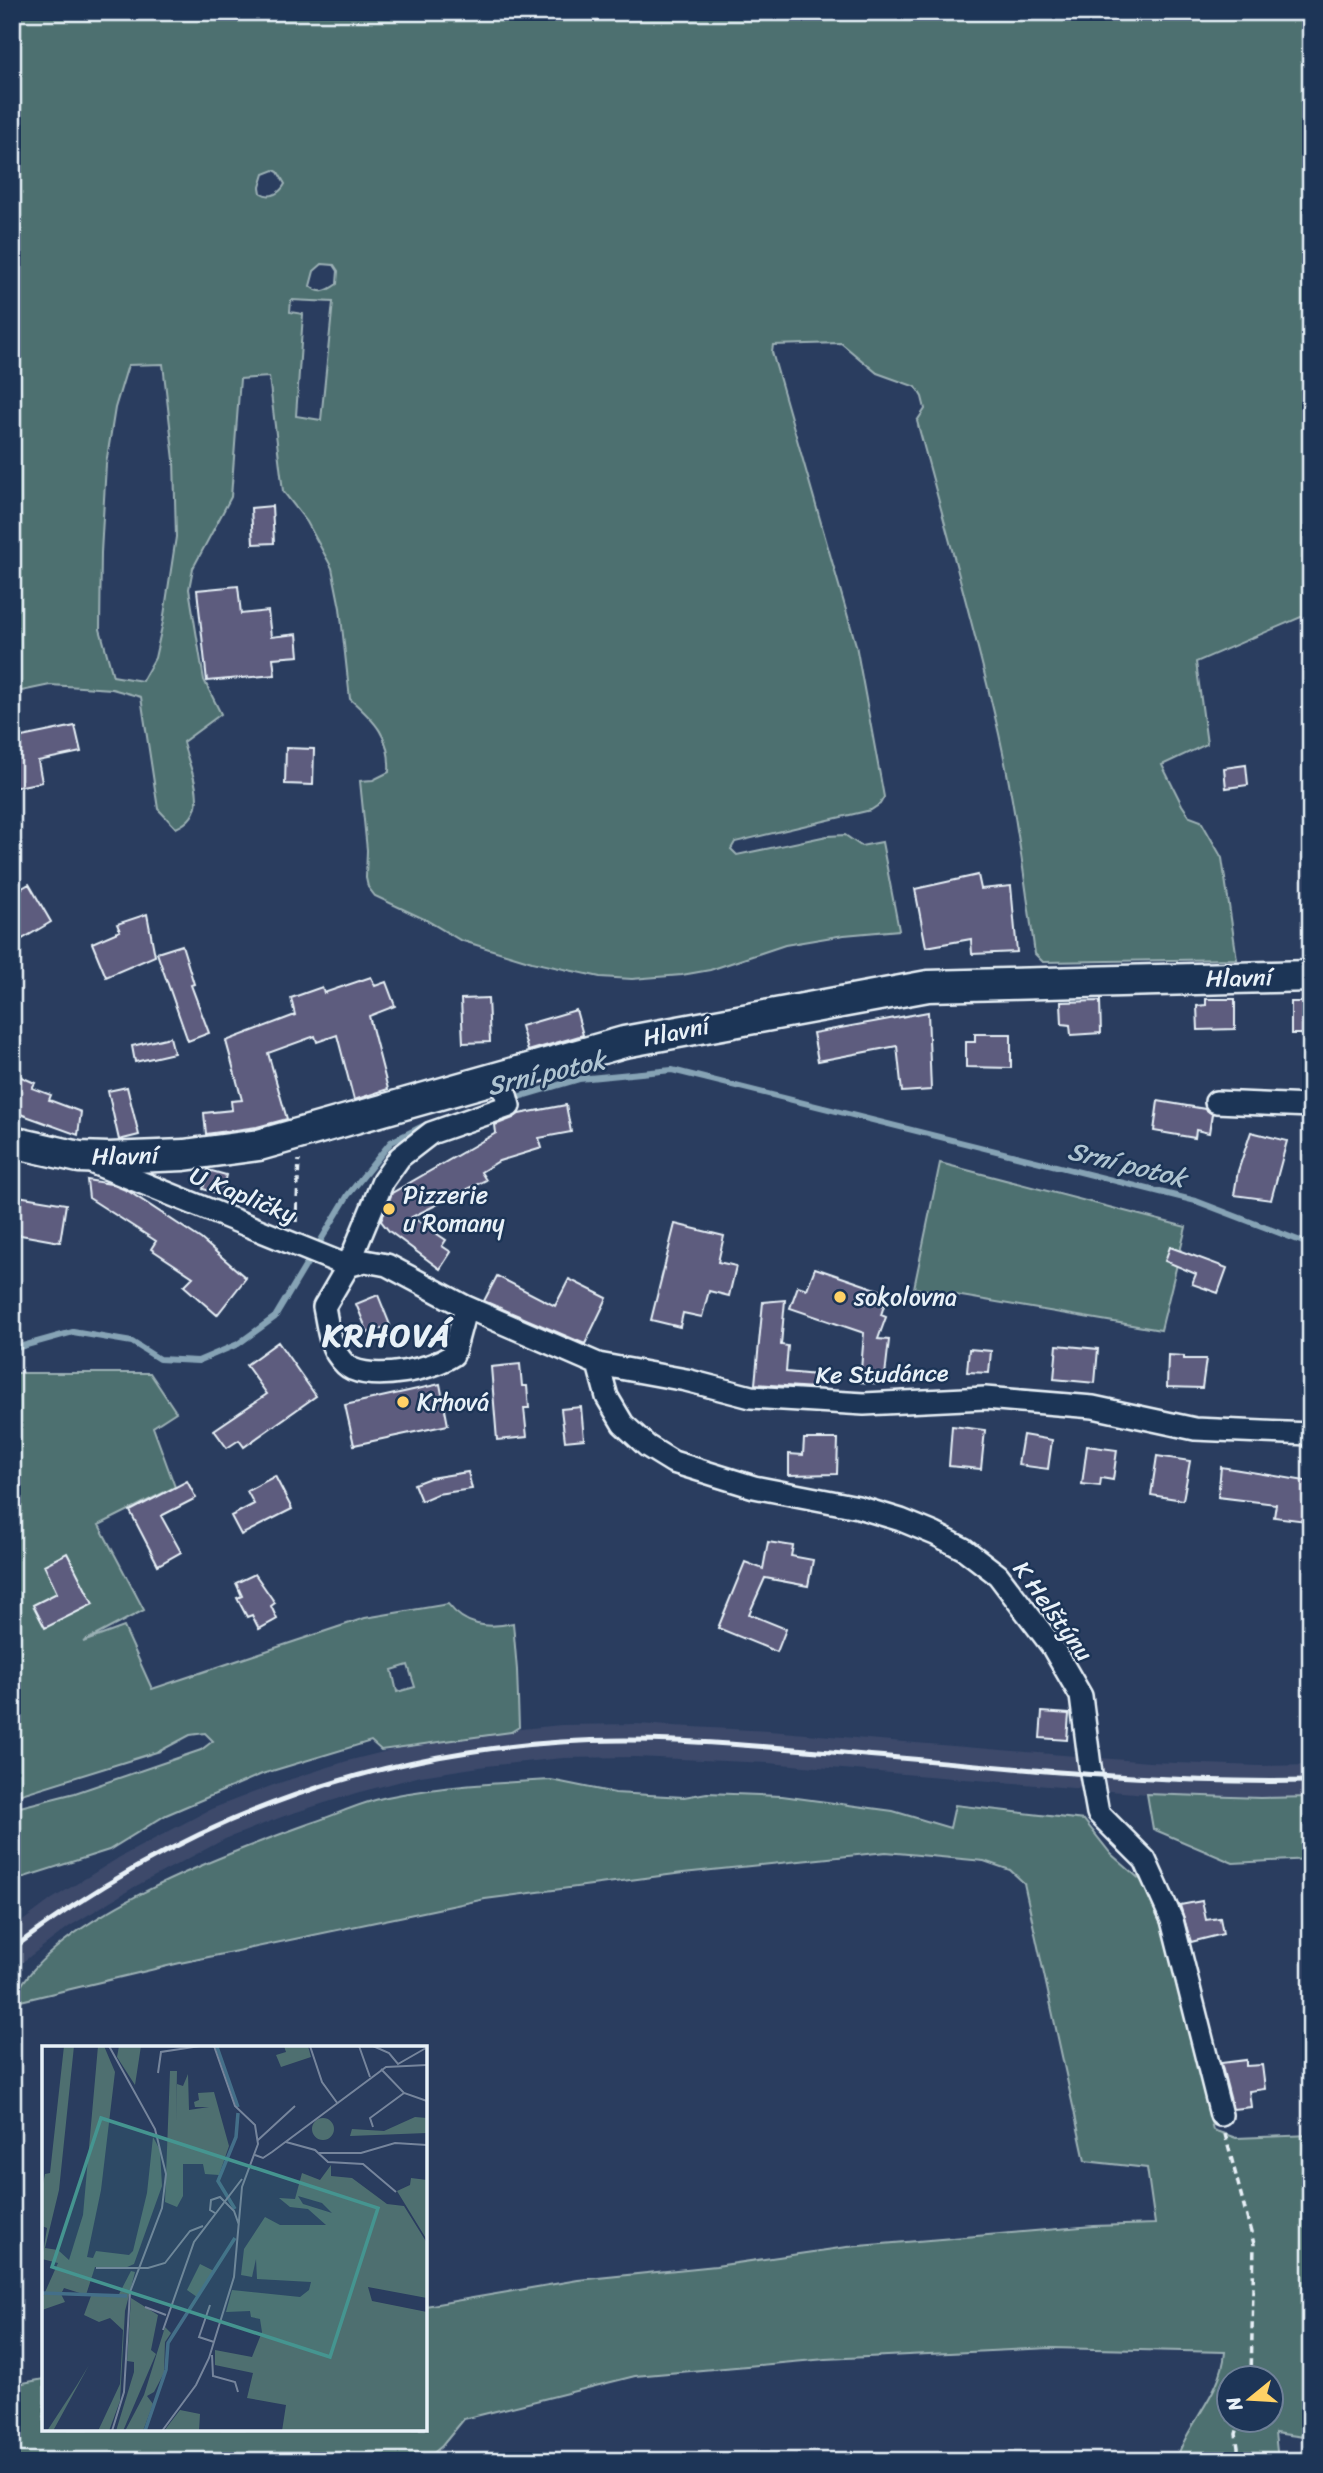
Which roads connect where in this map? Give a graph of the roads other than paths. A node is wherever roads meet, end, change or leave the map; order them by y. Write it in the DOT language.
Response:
graph roads {
  1 [pos="1311,976"];
  2 [pos="505,1090"];
  3 [pos="1216,1101"];
  4 [pos="1311,1106"];
  5 [pos="12,1142"];
  6 [pos="79,1157"];
  7 [pos="338,1262"];
  8 [pos="467,1307"];
  9 [pos="598,1364"];
  10 [pos="1311,1434"];
  11 [pos="1221,2115"];
  1 -- 2 [label="street, Hlavní"];
  2 -- 6 [label="street, Hlavní"];
  2 -- 7 [label="street"];
  3 -- 4 [label="street"];
  5 -- 6 [label="street, Hlavní"];
  6 -- 7 [label="street, U Kapličky"];
  7 -- 8 [label="street, U Kapličky"];
  7 -- 8 [label="street"];
  8 -- 9 [label="street, Ke Studánce"];
  9 -- 10 [label="street, Ke Studánce"];
  9 -- 11 [label="street, K Helštýnu"];
}
